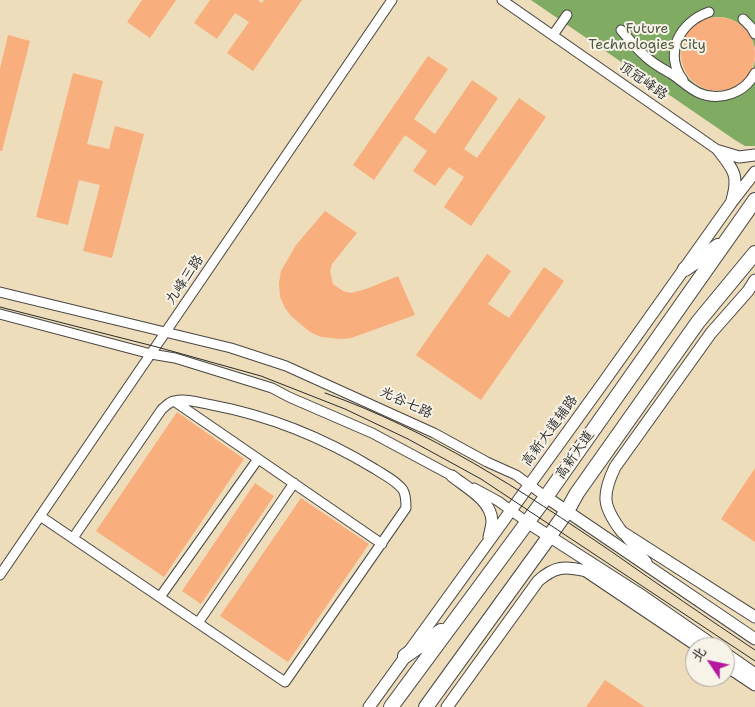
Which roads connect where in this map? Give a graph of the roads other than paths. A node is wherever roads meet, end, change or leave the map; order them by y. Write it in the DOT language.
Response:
graph roads {
  1 [pos="392,0"];
  2 [pos="502,0"];
  3 [pos="709,12"];
  4 [pos="567,15"];
  5 [pos="743,19"];
  6 [pos="621,30"];
  7 [pos="755,34"];
  8 [pos="553,35"];
  9 [pos="755,73"];
  10 [pos="688,86"];
  11 [pos="719,151"];
  12 [pos="755,155"];
  13 [pos="755,172"];
  14 [pos="755,200"];
  15 [pos="731,203"];
  16 [pos="727,240"];
  17 [pos="755,253"];
  18 [pos="685,270"];
  19 [pos="755,280"];
  20 [pos="0,292"];
  21 [pos="0,314"];
  22 [pos="166,333"];
  23 [pos="151,354"];
  24 [pos="174,400"];
  25 [pos="605,413"];
  26 [pos="624,426"];
  27 [pos="258,458"];
  28 [pos="452,476"];
  29 [pos="294,484"];
  30 [pos="529,485"];
  31 [pos="546,497"];
  32 [pos="510,510"];
  33 [pos="567,511"];
  34 [pos="40,516"];
  35 [pos="527,522"];
  36 [pos="622,532"];
  37 [pos="549,537"];
  38 [pos="73,538"];
  39 [pos="488,541"];
  40 [pos="382,544"];
  41 [pos="573,568"];
  42 [pos="653,569"];
  43 [pos="547,572"];
  44 [pos="0,574"];
  45 [pos="609,575"];
  46 [pos="160,597"];
  47 [pos="644,597"];
  48 [pos="500,604"];
  49 [pos="718,614"];
  50 [pos="755,618"];
  51 [pos="198,623"];
  52 [pos="451,623"];
  53 [pos="665,624"];
  54 [pos="702,637"];
  55 [pos="685,638"];
  56 [pos="755,639"];
  57 [pos="405,656"];
  58 [pos="735,660"];
  59 [pos="735,668"];
  60 [pos="735,671"];
  61 [pos="755,675"];
  62 [pos="755,685"];
  63 [pos="369,707"];
  64 [pos="391,707"];
  65 [pos="426,707"];
  66 [pos="447,707"];
  1 -- 22 [label="street, 九峰三路"];
  2 -- 8 [label="street, 顶冠峰路"];
  3 -- 10 [label="street"];
  4 -- 8 [label="street"];
  5 -- 7 [label="street"];
  6 -- 10 [label="street"];
  8 -- 11 [label="street, 顶冠峰路"];
  9 -- 10 [label="street"];
  11 -- 12 [label="main road"];
  11 -- 15 [label="main road"];
  13 -- 15 [label="main road, 高新大道辅路"];
  14 -- 16 [label="highway, 高新大道"];
  15 -- 18 [label="main road, 高新大道辅路"];
  16 -- 18 [label="highway"];
  16 -- 25 [label="highway, 高新大道"];
  17 -- 26 [label="highway, 高新大道"];
  18 -- 30 [label="main road, 高新大道辅路"];
  19 -- 36 [label="main road"];
  20 -- 22 [label="street, 光谷七路"];
  21 -- 23 [label="street"];
  22 -- 23 [label="street, 九峰三路"];
  22 -- 30 [label="street, 光谷七路"];
  23 -- 28 [label="street"];
  23 -- 34 [label="street, 九峰三路"];
  24 -- 27 [label="street"];
  24 -- 38 [label="street"];
  24 -- 40 [label="street"];
  25 -- 26 [label="highway"];
  25 -- 31 [label="highway, 高新大道"];
  26 -- 33 [label="highway, 高新大道"];
  27 -- 29 [label="street"];
  27 -- 46 [label="street"];
  28 -- 32 [label="street"];
  28 -- 39 [label="main road"];
  29 -- 40 [label="street"];
  29 -- 51 [label="street"];
  30 -- 31 [label="street, 光谷七路"];
  30 -- 32 [label="main road, 高新大道辅路"];
  31 -- 33 [label="main road, 光谷七路"];
  31 -- 35 [label="highway, 高新大道"];
  32 -- 35 [label="street"];
  32 -- 39 [label="main road, 高新大道辅路"];
  33 -- 37 [label="highway, 高新大道"];
  33 -- 42 [label="main road, 光谷七路"];
  34 -- 38 [label="street"];
  34 -- 44 [label="street, 九峰三路"];
  35 -- 37 [label="main road"];
  35 -- 52 [label="highway, 高新大道"];
  36 -- 42 [label="street"];
  36 -- 50 [label="main road"];
  37 -- 45 [label="main road"];
  37 -- 48 [label="highway, 高新大道"];
  38 -- 46 [label="street"];
  39 -- 57 [label="main road, 高新大道辅路"];
  40 -- 51 [label="street"];
  41 -- 43 [label="main road"];
  41 -- 45 [label="street"];
  41 -- 53 [label="main road"];
  42 -- 49 [label="main road, 光谷七路"];
  43 -- 48 [label="main road"];
  43 -- 66 [label="main road"];
  45 -- 47 [label="main road"];
  46 -- 51 [label="street"];
  47 -- 53 [label="street"];
  47 -- 54 [label="main road"];
  48 -- 65 [label="highway, 高新大道"];
  49 -- 50 [label="main road"];
  49 -- 56 [label="main road, 光谷七路"];
  52 -- 57 [label="highway"];
  52 -- 64 [label="highway, 高新大道"];
  53 -- 55 [label="main road"];
  57 -- 63 [label="main road, 高新大道辅路"];
  58 -- 61 [label="main road"];
  59 -- 61 [label="street"];
  60 -- 62 [label="main road"];
}
